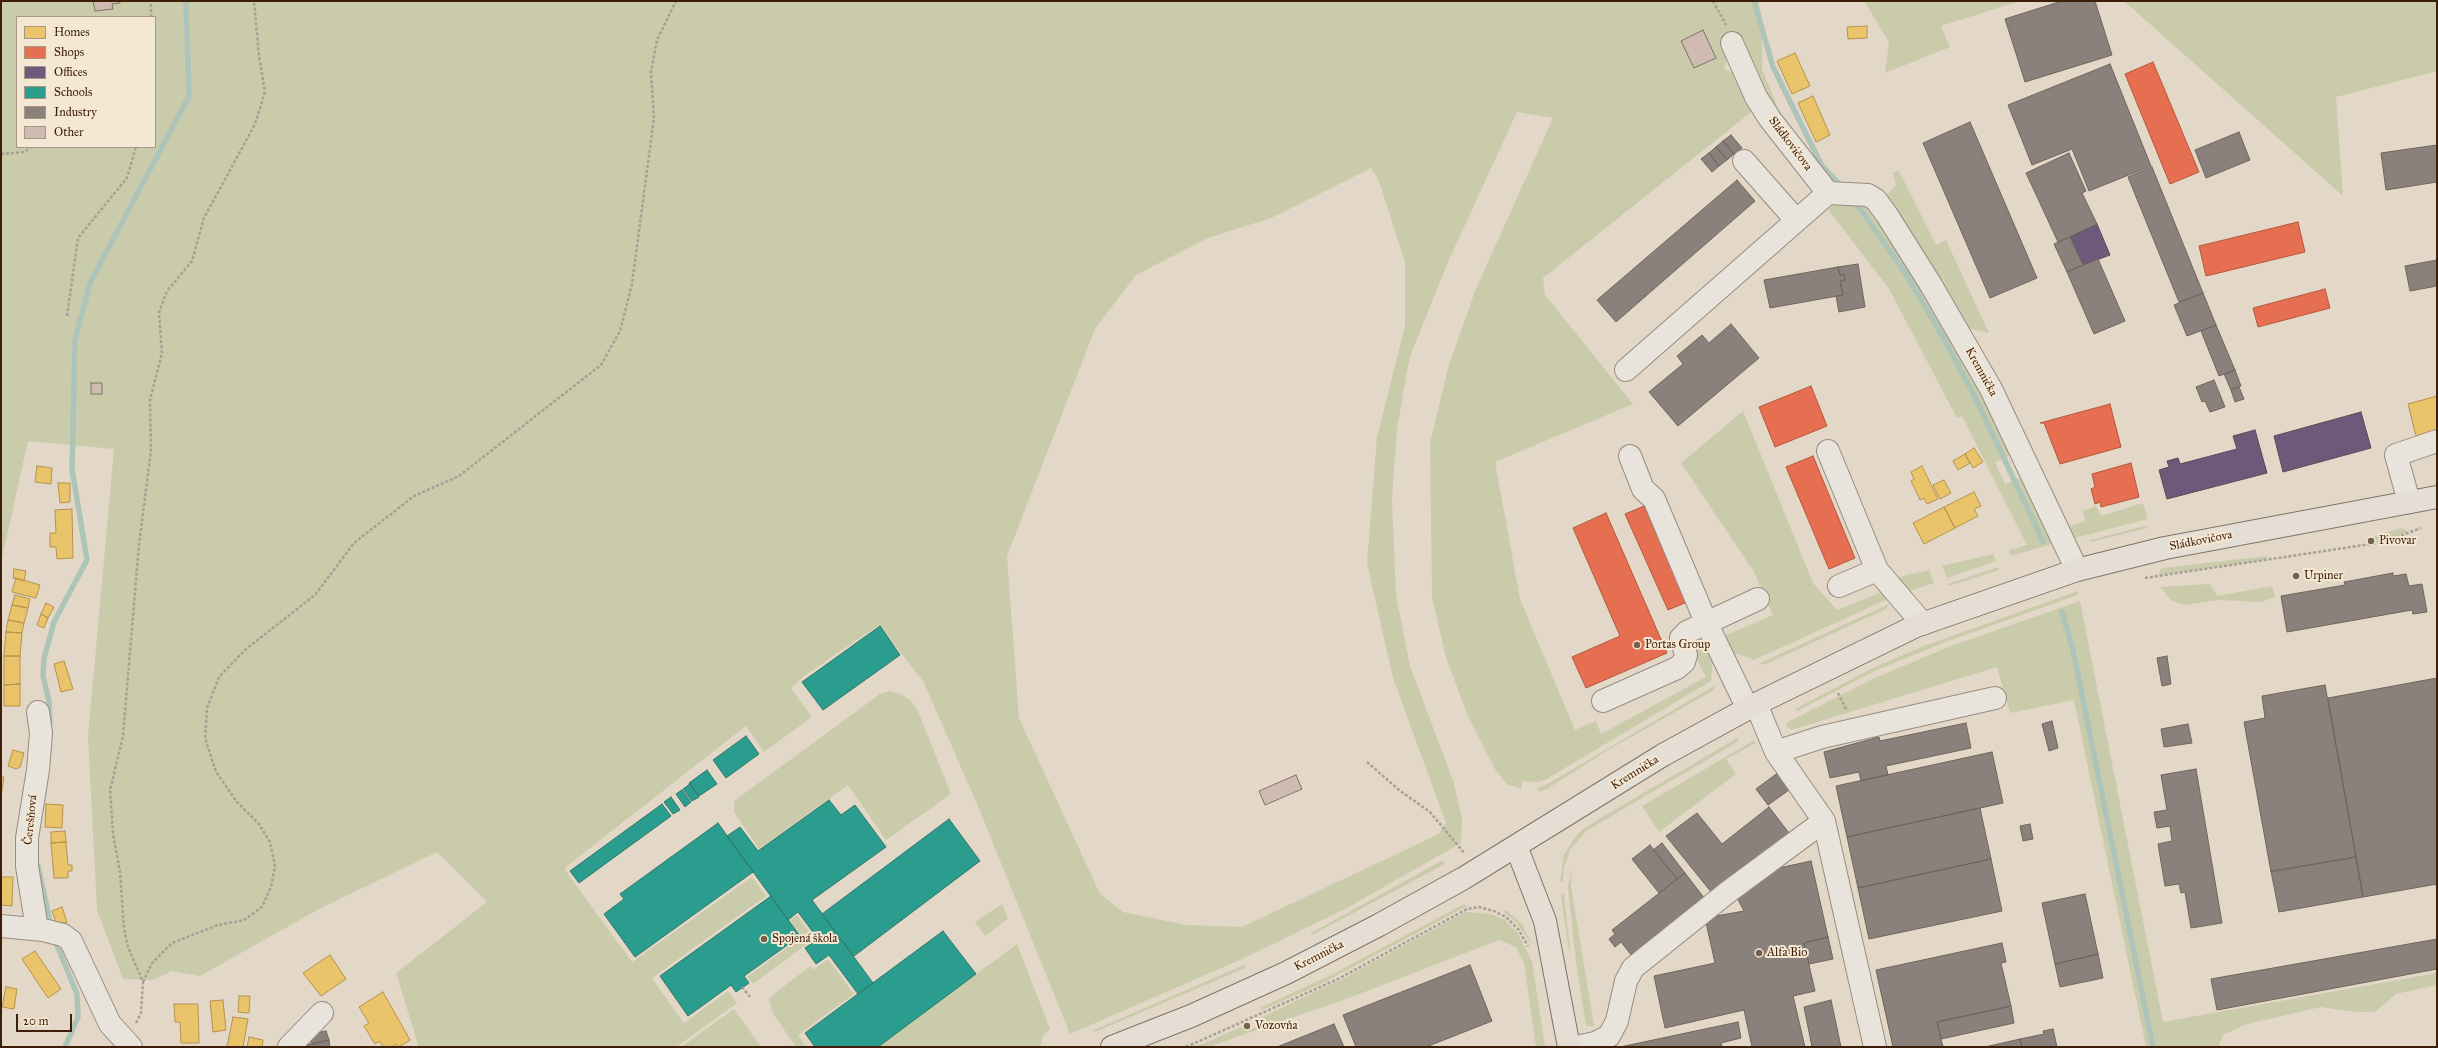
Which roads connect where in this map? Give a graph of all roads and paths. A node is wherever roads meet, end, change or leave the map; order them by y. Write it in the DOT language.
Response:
graph roads {
  1 [pos="151,1"];
  2 [pos="254,1"];
  3 [pos="676,1"];
  4 [pos="1713,1"];
  5 [pos="151,16"];
  6 [pos="1732,43"];
  7 [pos="30,148"];
  8 [pos="136,148"];
  9 [pos="1,154"];
  10 [pos="1744,161"];
  11 [pos="1828,193"];
  12 [pos="1796,220"];
  13 [pos="67,316"];
  14 [pos="1626,370"];
  15 [pos="2437,441"];
  16 [pos="1828,451"];
  17 [pos="1630,456"];
  18 [pos="2437,497"];
  19 [pos="2409,502"];
  20 [pos="2421,528"];
  21 [pos="1877,570"];
  22 [pos="2077,570"];
  23 [pos="2145,578"];
  24 [pos="1839,586"];
  25 [pos="1997,596"];
  26 [pos="1758,599"];
  27 [pos="1706,622"];
  28 [pos="1923,624"];
  29 [pos="1995,698"];
  30 [pos="1603,701"];
  31 [pos="1752,707"];
  32 [pos="38,712"];
  33 [pos="1778,754"];
  34 [pos="1367,762"];
  35 [pos="1824,821"];
  36 [pos="1516,846"];
  37 [pos="1479,869"];
  38 [pos="1,926"];
  39 [pos="47,931"];
  40 [pos="1531,951"];
  41 [pos="143,982"];
  42 [pos="742,987"];
  43 [pos="750,997"];
  44 [pos="322,1013"];
  45 [pos="130,1046"];
  46 [pos="289,1047"];
  47 [pos="1112,1047"];
  48 [pos="1186,1047"];
  49 [pos="1569,1047"];
  50 [pos="1576,1047"];
  51 [pos="1875,1047"];
  1 -- 5 [label="path"];
  2 -- 41 [label="path"];
  3 -- 41 [label="path"];
  4 -- 6 [label="path"];
  6 -- 11 [label="street, Sládkovičova"];
  7 -- 9 [label="path"];
  8 -- 13 [label="path"];
  10 -- 12 [label="street"];
  11 -- 12 [label="street"];
  11 -- 22 [label="street, Kremnička"];
  12 -- 14 [label="street"];
  15 -- 19 [label="street"];
  16 -- 21 [label="street"];
  17 -- 27 [label="street"];
  18 -- 19 [label="main road, Sládkovičova"];
  19 -- 22 [label="main road, Sládkovičova"];
  20 -- 23 [label="path"];
  21 -- 24 [label="street"];
  21 -- 28 [label="street"];
  22 -- 25 [label="main road, Sládkovičova"];
  25 -- 28 [label="main road, Kremnička"];
  26 -- 27 [label="street"];
  27 -- 30 [label="street"];
  27 -- 31 [label="street"];
  28 -- 31 [label="main road, Kremnička"];
  29 -- 33 [label="street"];
  31 -- 33 [label="street"];
  31 -- 36 [label="main road, Kremnička"];
  32 -- 39 [label="street, Čerešňová"];
  33 -- 35 [label="street"];
  34 -- 37 [label="path"];
  35 -- 50 [label="street"];
  35 -- 51 [label="street"];
  36 -- 37 [label="main road, Kremnička"];
  36 -- 49 [label="main road"];
  37 -- 47 [label="main road, Kremnička"];
  38 -- 39 [label="street"];
  39 -- 45 [label="street"];
  40 -- 48 [label="path"];
  41 -- 45 [label="path"];
  42 -- 43 [label="path"];
  44 -- 46 [label="street"];
}
